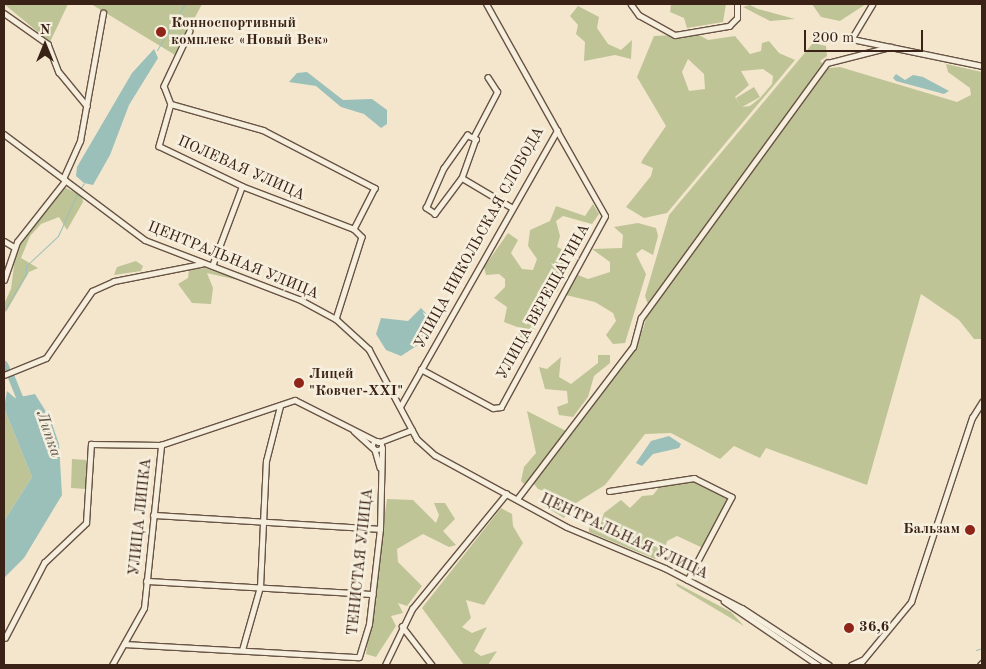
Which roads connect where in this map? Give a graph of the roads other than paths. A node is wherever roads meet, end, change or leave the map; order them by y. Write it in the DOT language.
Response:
graph roads {
  1 [pos="486,4"];
  2 [pos="631,4"];
  3 [pos="737,4"];
  4 [pos="873,4"];
  5 [pos="4,13"];
  6 [pos="103,13"];
  7 [pos="190,31"];
  8 [pos="890,47"];
  9 [pos="982,66"];
  10 [pos="488,78"];
  11 [pos="171,104"];
  12 [pos="87,106"];
  13 [pos="557,131"];
  14 [pos="4,134"];
  15 [pos="473,138"];
  16 [pos="462,178"];
  17 [pos="64,180"];
  18 [pos="242,186"];
  19 [pos="511,207"];
  20 [pos="354,229"];
  21 [pos="4,241"];
  22 [pos="14,247"];
  23 [pos="205,264"];
  24 [pos="212,266"];
  25 [pos="4,280"];
  26 [pos="336,320"];
  27 [pos="421,368"];
  28 [pos="4,375"];
  29 [pos="982,402"];
  30 [pos="280,406"];
  31 [pos="400,406"];
  32 [pos="347,426"];
  33 [pos="412,430"];
  34 [pos="161,445"];
  35 [pos="381,445"];
  36 [pos="374,449"];
  37 [pos="382,473"];
  38 [pos="609,491"];
  39 [pos="506,494"];
  40 [pos="516,499"];
  41 [pos="153,515"];
  42 [pos="263,522"];
  43 [pos="380,529"];
  44 [pos="688,580"];
  45 [pos="146,581"];
  46 [pos="260,587"];
  47 [pos="710,592"];
  48 [pos="373,594"];
  49 [pos="402,626"];
  50 [pos="5,638"];
  51 [pos="124,644"];
  52 [pos="242,650"];
  53 [pos="866,658"];
  54 [pos="827,664"];
  55 [pos="112,665"];
  56 [pos="385,665"];
  57 [pos="432,665"];
  58 [pos="818,665"];
  59 [pos="834,665"];
  60 [pos="851,665"];
  61 [pos="860,665"];
  1 -- 13 [label="street, УЛИЦА НИКОЛЬСКАЯ СЛОБОДА"];
  2 -- 3 [label="street"];
  4 -- 8 [label="street"];
  5 -- 12 [label="street"];
  6 -- 12 [label="street"];
  7 -- 11 [label="street"];
  8 -- 9 [label="street"];
  8 -- 40 [label="street"];
  10 -- 15 [label="street"];
  11 -- 18 [label="street, ПОЛЕВАЯ УЛИЦА"];
  11 -- 20 [label="street"];
  12 -- 17 [label="street"];
  13 -- 19 [label="street, УЛИЦА НИКОЛЬСКАЯ СЛОБОДА"];
  13 -- 27 [label="street, УЛИЦА ВЕРЕЩАГИНА"];
  14 -- 17 [label="street, ЦЕНТРАЛЬНАЯ УЛИЦА"];
  15 -- 16 [label="street"];
  15 -- 16 [label="street"];
  16 -- 19 [label="street"];
  17 -- 22 [label="street"];
  17 -- 23 [label="street, ЦЕНТРАЛЬНАЯ УЛИЦА"];
  18 -- 20 [label="street, ПОЛЕВАЯ УЛИЦА"];
  18 -- 24 [label="street"];
  19 -- 27 [label="street, УЛИЦА НИКОЛЬСКАЯ СЛОБОДА"];
  20 -- 26 [label="street"];
  21 -- 22 [label="street"];
  22 -- 25 [label="street"];
  23 -- 24 [label="street, ЦЕНТРАЛЬНАЯ УЛИЦА"];
  23 -- 28 [label="street"];
  24 -- 26 [label="street, ЦЕНТРАЛЬНАЯ УЛИЦА"];
  26 -- 31 [label="street, ЦЕНТРАЛЬНАЯ УЛИЦА"];
  27 -- 31 [label="street, УЛИЦА НИКОЛЬСКАЯ СЛОБОДА"];
  29 -- 53 [label="street"];
  30 -- 32 [label="street, УЛИЦА ЛИПКА"];
  30 -- 34 [label="street, УЛИЦА ЛИПКА"];
  30 -- 42 [label="street"];
  31 -- 33 [label="street, ЦЕНТРАЛЬНАЯ УЛИЦА"];
  32 -- 35 [label="street"];
  32 -- 36 [label="street"];
  33 -- 35 [label="street"];
  33 -- 39 [label="street, ЦЕНТРАЛЬНАЯ УЛИЦА"];
  34 -- 41 [label="street, УЛИЦА ЛИПКА"];
  34 -- 50 [label="street"];
  35 -- 36 [label="street"];
  35 -- 36 [label="street"];
  35 -- 37 [label="street, ТЕНИСТАЯ УЛИЦА"];
  36 -- 37 [label="street, ТЕНИСТАЯ УЛИЦА"];
  37 -- 43 [label="street, ТЕНИСТАЯ УЛИЦА"];
  38 -- 44 [label="street"];
  39 -- 40 [label="street, ЦЕНТРАЛЬНАЯ УЛИЦА"];
  39 -- 49 [label="street"];
  40 -- 44 [label="street, ЦЕНТРАЛЬНАЯ УЛИЦА"];
  41 -- 42 [label="street"];
  41 -- 45 [label="street, УЛИЦА ЛИПКА"];
  42 -- 43 [label="street"];
  42 -- 46 [label="street"];
  43 -- 48 [label="street, ТЕНИСТАЯ УЛИЦА"];
  44 -- 47 [label="street, ЦЕНТРАЛЬНАЯ УЛИЦА"];
  45 -- 46 [label="street"];
  45 -- 51 [label="street, УЛИЦА ЛИПКА"];
  46 -- 48 [label="street"];
  46 -- 52 [label="street"];
  47 -- 54 [label="street"];
  47 -- 58 [label="street"];
  48 -- 52 [label="street, ТЕНИСТАЯ УЛИЦА"];
  49 -- 56 [label="street"];
  49 -- 57 [label="street"];
  51 -- 52 [label="street"];
  51 -- 55 [label="street, УЛИЦА ЛИПКА"];
  53 -- 60 [label="street"];
  53 -- 61 [label="street"];
  54 -- 59 [label="street"];
}
